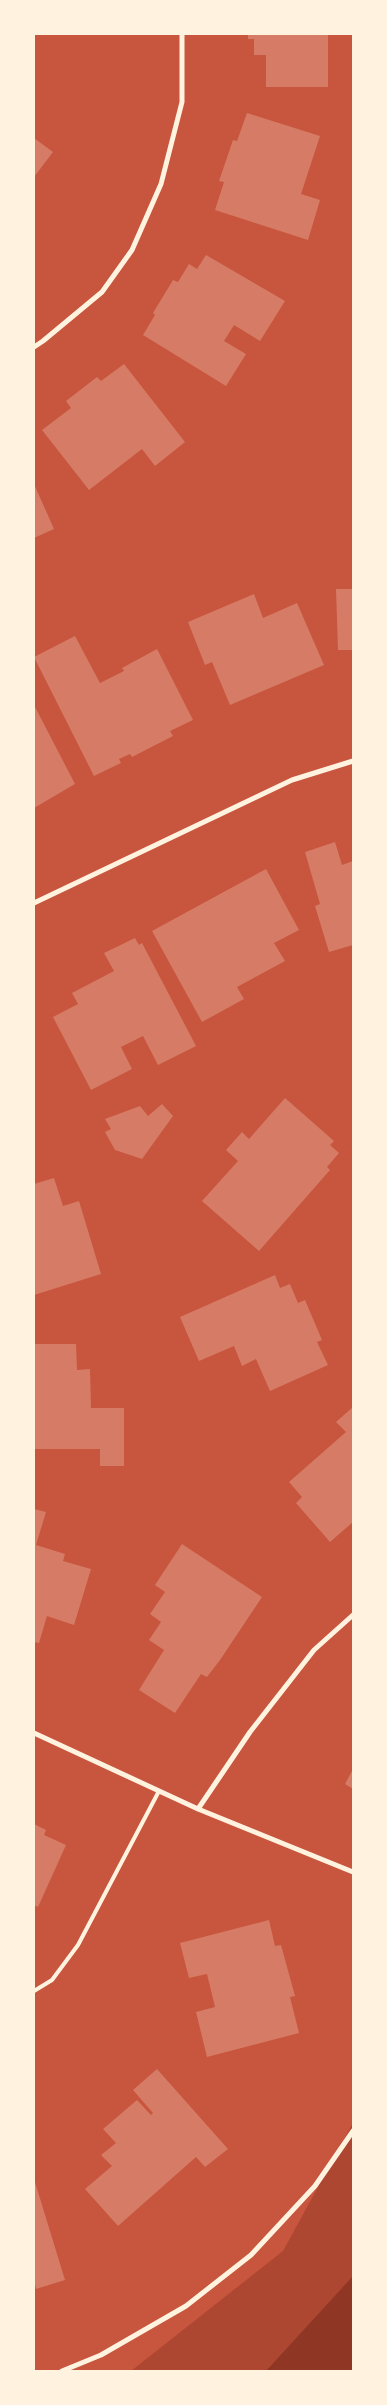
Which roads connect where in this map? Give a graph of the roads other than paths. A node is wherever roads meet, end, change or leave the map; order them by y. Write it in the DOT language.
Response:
graph roads {
  1 [pos="182,34"];
  2 [pos="34,347"];
  3 [pos="353,761"];
  4 [pos="34,903"];
  5 [pos="353,1615"];
  6 [pos="34,1733"];
  7 [pos="159,1791"];
  8 [pos="198,1809"];
  9 [pos="353,1872"];
  10 [pos="34,1991"];
  11 [pos="353,2131"];
  12 [pos="62,2371"];
  1 -- 2 [label="street"];
  3 -- 4 [label="street"];
  5 -- 8 [label="street"];
  6 -- 7 [label="street"];
  7 -- 8 [label="street"];
  7 -- 10 [label="lane"];
  8 -- 9 [label="street"];
  11 -- 12 [label="street"];
}
